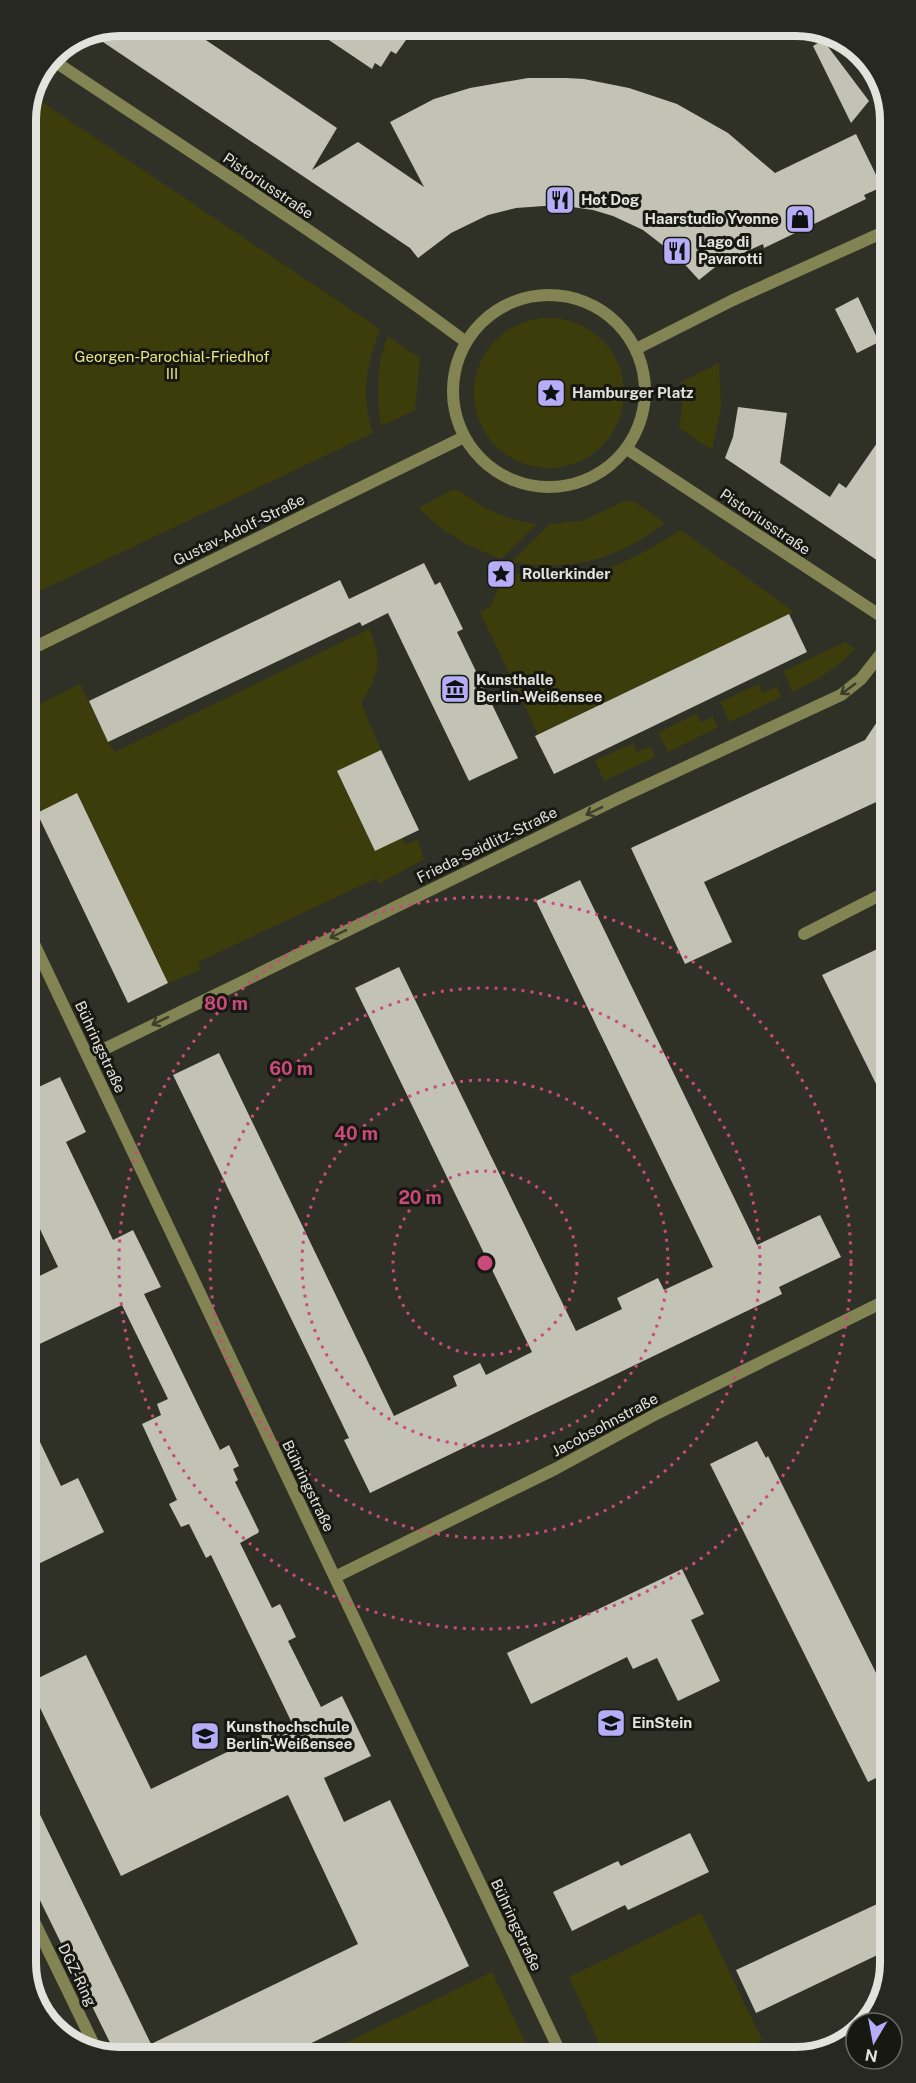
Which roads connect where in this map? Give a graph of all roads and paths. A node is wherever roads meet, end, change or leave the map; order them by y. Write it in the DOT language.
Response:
graph roads {
  1 [pos="58,64"];
  2 [pos="880,234"];
  3 [pos="466,342"];
  4 [pos="636,349"];
  5 [pos="464,437"];
  6 [pos="627,449"];
  7 [pos="880,615"];
  8 [pos="36,647"];
  9 [pos="880,655"];
  10 [pos="880,895"];
  11 [pos="804,934"];
  12 [pos="36,948"];
  13 [pos="88,1057"];
  14 [pos="880,1303"];
  15 [pos="335,1577"];
  16 [pos="36,1925"];
  17 [pos="93,2042"];
  18 [pos="558,2047"];
  1 -- 3 [label="street, Pistoriusstraße"];
  2 -- 4 [label="street"];
  3 -- 4 [label="street"];
  3 -- 5 [label="street"];
  4 -- 6 [label="street"];
  5 -- 6 [label="street"];
  5 -- 8 [label="street, Gustav-Adolf-Straße"];
  6 -- 7 [label="street, Pistoriusstraße"];
  9 -- 13 [label="street, Frieda-Seidlitz-Straße, one-way"];
  10 -- 11 [label="street"];
  12 -- 13 [label="street, Bühringstraße"];
  13 -- 15 [label="street, Bühringstraße"];
  14 -- 15 [label="street, Jacobsohnstraße"];
  15 -- 18 [label="street, Bühringstraße"];
  16 -- 17 [label="street, DGZ-Ring"];
}
